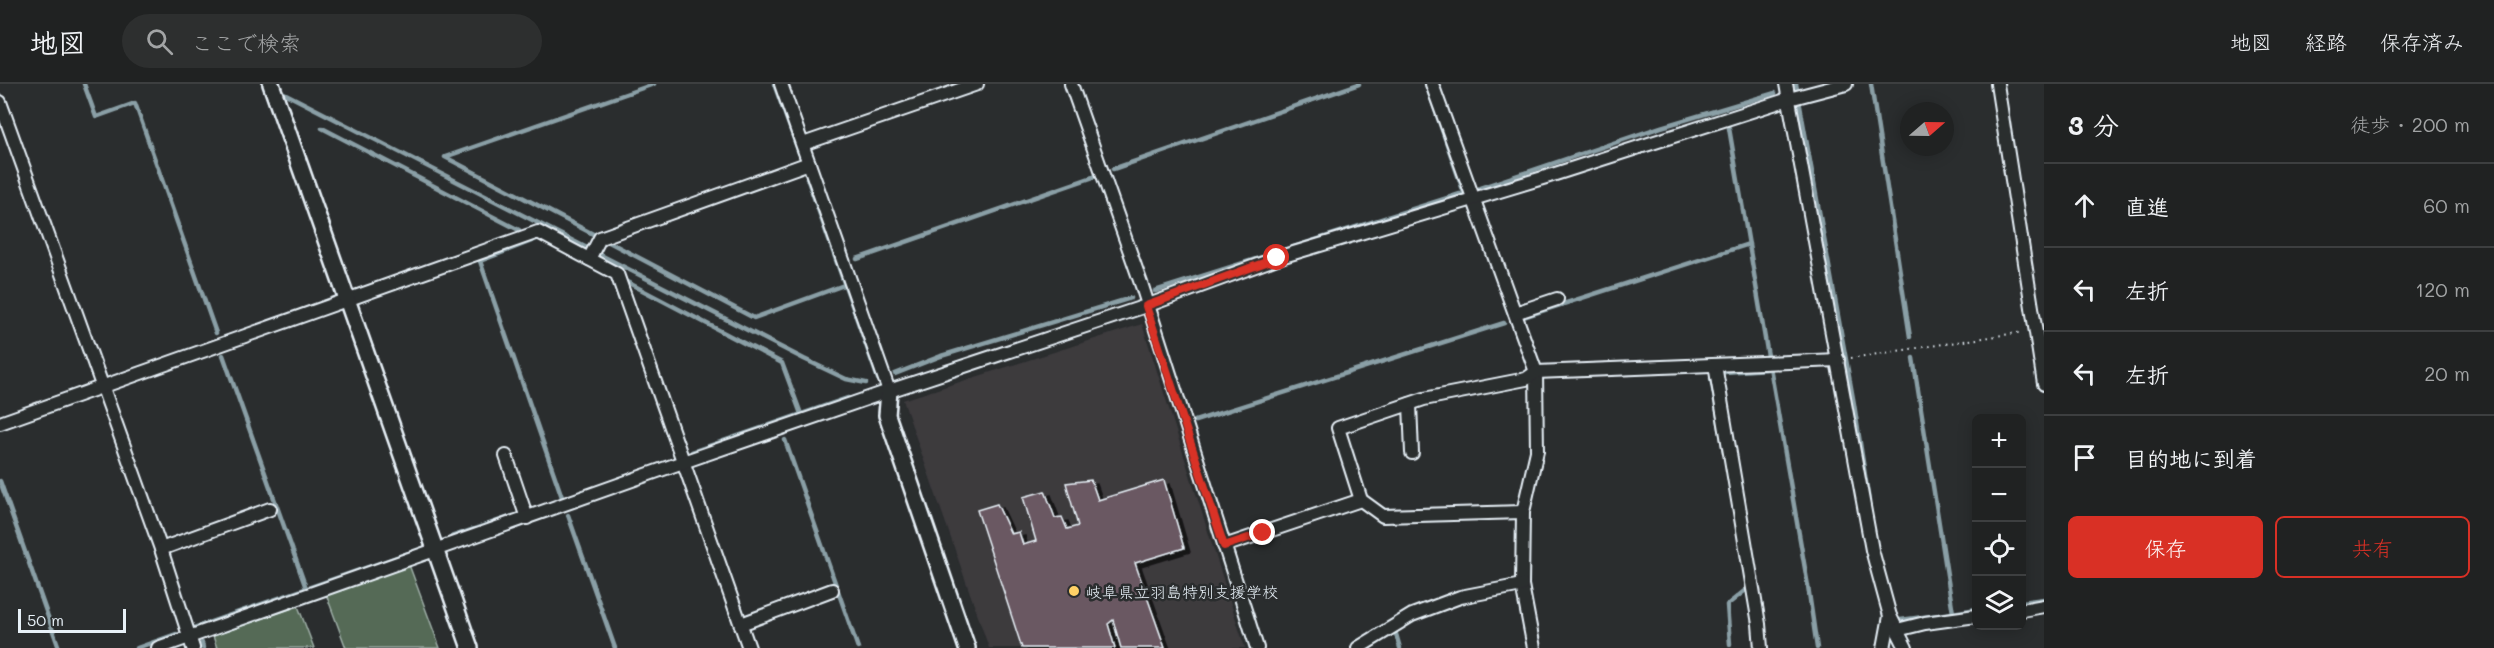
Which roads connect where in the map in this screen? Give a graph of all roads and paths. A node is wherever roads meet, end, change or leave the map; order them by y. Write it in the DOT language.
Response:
graph roads {
  1 [pos="781,84"];
  2 [pos="977,84"];
  3 [pos="1071,84"];
  4 [pos="1432,84"];
  5 [pos="1786,84"];
  6 [pos="1846,84"];
  7 [pos="1997,84"];
  8 [pos="273,89"];
  9 [pos="1789,99"];
  10 [pos="0,102"];
  11 [pos="802,144"];
  12 [pos="809,163"];
  13 [pos="1473,199"];
  14 [pos="590,257"];
  15 [pos="1557,299"];
  16 [pos="348,300"];
  17 [pos="1146,306"];
  18 [pos="1515,313"];
  19 [pos="2036,330"];
  20 [pos="1838,360"];
  21 [pos="1715,365"];
  22 [pos="1536,372"];
  23 [pos="2044,384"];
  24 [pos="101,388"];
  25 [pos="889,390"];
  26 [pos="1410,404"];
  27 [pos="0,423"];
  28 [pos="1412,453"];
  29 [pos="506,456"];
  30 [pos="683,462"];
  31 [pos="1361,500"];
  32 [pos="270,509"];
  33 [pos="1523,512"];
  34 [pos="527,518"];
  35 [pos="1224,546"];
  36 [pos="161,549"];
  37 [pos="437,549"];
  38 [pos="1522,585"];
  39 [pos="832,590"];
  40 [pos="2044,606"];
  41 [pos="2026,608"];
  42 [pos="1890,616"];
  43 [pos="1972,617"];
  44 [pos="741,624"];
  45 [pos="1897,630"];
  46 [pos="191,643"];
  47 [pos="158,648"];
  48 [pos="470,648"];
  49 [pos="749,648"];
  50 [pos="967,648"];
  51 [pos="1257,648"];
  52 [pos="1358,648"];
  53 [pos="1534,648"];
  54 [pos="1761,648"];
  55 [pos="1884,648"];
  56 [pos="1906,648"];
  1 -- 11 [label="street"];
  2 -- 11 [label="street"];
  3 -- 17 [label="street"];
  4 -- 13 [label="street"];
  5 -- 9 [label="street"];
  6 -- 9 [label="street"];
  7 -- 19 [label="street"];
  8 -- 16 [label="street"];
  9 -- 13 [label="street"];
  9 -- 20 [label="street"];
  10 -- 24 [label="street"];
  11 -- 12 [label="street"];
  12 -- 14 [label="street"];
  12 -- 25 [label="street"];
  13 -- 17 [label="street"];
  13 -- 18 [label="street"];
  14 -- 16 [label="street"];
  14 -- 30 [label="street"];
  15 -- 18 [label="street"];
  16 -- 24 [label="street"];
  16 -- 37 [label="street"];
  17 -- 25 [label="street"];
  17 -- 35 [label="street"];
  18 -- 22 [label="street"];
  19 -- 20 [label="path"];
  19 -- 23 [label="street"];
  20 -- 21 [label="street"];
  20 -- 42 [label="street"];
  21 -- 22 [label="street"];
  21 -- 54 [label="street"];
  22 -- 26 [label="street"];
  22 -- 33 [label="street"];
  24 -- 27 [label="street"];
  24 -- 36 [label="street"];
  25 -- 30 [label="street"];
  25 -- 50 [label="street"];
  26 -- 28 [label="street"];
  26 -- 31 [label="street"];
  29 -- 34 [label="street"];
  30 -- 34 [label="street"];
  30 -- 44 [label="street"];
  31 -- 33 [label="street"];
  31 -- 35 [label="street"];
  32 -- 36 [label="street"];
  33 -- 38 [label="street"];
  34 -- 37 [label="street"];
  35 -- 51 [label="street"];
  36 -- 46 [label="street"];
  37 -- 46 [label="street"];
  37 -- 48 [label="street"];
  38 -- 52 [label="street"];
  38 -- 53 [label="street"];
  39 -- 44 [label="street"];
  40 -- 41 [label="street"];
  42 -- 45 [label="street"];
  42 -- 55 [label="street"];
  43 -- 45 [label="street"];
  44 -- 49 [label="street"];
  45 -- 56 [label="street"];
  46 -- 47 [label="street"];
}
